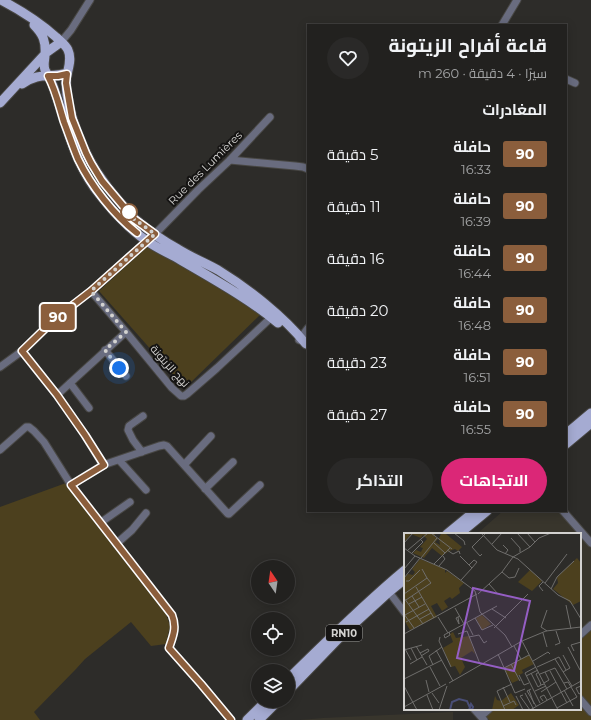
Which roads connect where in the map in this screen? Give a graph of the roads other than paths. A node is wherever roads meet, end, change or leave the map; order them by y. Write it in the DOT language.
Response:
graph roads {
  1 [pos="1,0"];
  2 [pos="90,0"];
  3 [pos="513,0"];
  4 [pos="517,0"];
  5 [pos="0,4"];
  6 [pos="500,24"];
  7 [pos="503,24"];
  8 [pos="61,42"];
  9 [pos="45,55"];
  10 [pos="67,74"];
  11 [pos="48,76"];
  12 [pos="567,79"];
  13 [pos="575,83"];
  14 [pos="8,95"];
  15 [pos="0,102"];
  16 [pos="270,117"];
  17 [pos="230,160"];
  18 [pos="307,169"];
  19 [pos="155,234"];
  20 [pos="147,241"];
  21 [pos="91,291"];
  22 [pos="273,315"];
  23 [pos="307,331"];
  24 [pos="126,332"];
  25 [pos="303,341"];
  26 [pos="105,350"];
  27 [pos="22,351"];
  28 [pos="0,367"];
  29 [pos="126,376"];
  30 [pos="70,383"];
  31 [pos="57,395"];
  32 [pos="89,408"];
  33 [pos="591,413"];
  34 [pos="143,416"];
  35 [pos="591,423"];
  36 [pos="567,433"];
  37 [pos="211,436"];
  38 [pos="567,443"];
  39 [pos="0,450"];
  40 [pos="142,452"];
  41 [pos="119,460"];
  42 [pos="233,462"];
  43 [pos="104,465"];
  44 [pos="184,465"];
  45 [pos="71,485"];
  46 [pos="260,485"];
  47 [pos="205,489"];
  48 [pos="146,490"];
  49 [pos="130,502"];
  50 [pos="474,512"];
  51 [pos="485,512"];
  52 [pos="564,512"];
  53 [pos="146,514"];
  54 [pos="100,523"];
  55 [pos="448,533"];
  56 [pos="460,533"];
  57 [pos="591,543"];
  58 [pos="116,544"];
  59 [pos="404,571"];
  60 [pos="404,580"];
  61 [pos="389,592"];
  62 [pos="404,612"];
  63 [pos="591,625"];
  64 [pos="581,633"];
  65 [pos="295,673"];
  66 [pos="295,684"];
  67 [pos="581,700"];
  68 [pos="259,708"];
  69 [pos="271,708"];
  70 [pos="475,710"];
  71 [pos="488,710"];
  72 [pos="591,712"];
  73 [pos="482,718"];
  74 [pos="231,720"];
  75 [pos="248,720"];
  76 [pos="259,720"];
  1 -- 8 [label="main road"];
  2 -- 8 [label="street"];
  3 -- 6 [label="street"];
  4 -- 7 [label="street"];
  5 -- 9 [label="main road"];
  8 -- 9 [label="main road"];
  8 -- 10 [label="main road"];
  9 -- 11 [label="main road"];
  9 -- 14 [label="main road"];
  10 -- 11 [label="main road"];
  10 -- 19 [label="main road"];
  11 -- 14 [label="main road"];
  11 -- 20 [label="main road"];
  12 -- 13 [label="street"];
  14 -- 15 [label="main road"];
  16 -- 17 [label="street, Rue des Lumières"];
  17 -- 18 [label="street"];
  17 -- 19 [label="street, Rue des Lumières"];
  19 -- 20 [label="street, Rue des Lumières"];
  19 -- 22 [label="main road"];
  20 -- 21 [label="street, Rue des Lumières"];
  20 -- 22 [label="main road"];
  21 -- 24 [label="street, نهج الزيتونة"];
  21 -- 27 [label="street, Rue des Lumières"];
  22 -- 24 [label="street, نهج الزيتونة"];
  22 -- 25 [label="main road"];
  23 -- 25 [label="street"];
  24 -- 26 [label="street"];
  26 -- 29 [label="street"];
  26 -- 30 [label="street"];
  27 -- 28 [label="street, Rue des Lumières"];
  27 -- 31 [label="street"];
  30 -- 31 [label="street"];
  30 -- 32 [label="street"];
  31 -- 43 [label="street"];
  33 -- 36 [label="main road"];
  34 -- 40 [label="street"];
  35 -- 38 [label="main road"];
  37 -- 44 [label="street"];
  39 -- 45 [label="street"];
  40 -- 41 [label="street"];
  40 -- 44 [label="street"];
  41 -- 43 [label="street"];
  41 -- 48 [label="street"];
  42 -- 47 [label="street"];
  43 -- 45 [label="street"];
  44 -- 47 [label="street"];
  45 -- 54 [label="street"];
  46 -- 47 [label="street"];
  49 -- 54 [label="street"];
  50 -- 55 [label="main road"];
  51 -- 56 [label="main road"];
  52 -- 57 [label="street"];
  53 -- 58 [label="street"];
  54 -- 58 [label="street"];
  58 -- 74 [label="street"];
  59 -- 65 [label="main road, RN10"];
  60 -- 61 [label="main road, RN10"];
  61 -- 62 [label="street"];
  61 -- 66 [label="main road, RN10"];
  63 -- 64 [label="street"];
  67 -- 72 [label="street"];
  68 -- 75 [label="main road"];
  69 -- 76 [label="main road"];
  70 -- 73 [label="street"];
  71 -- 73 [label="street"];
}
